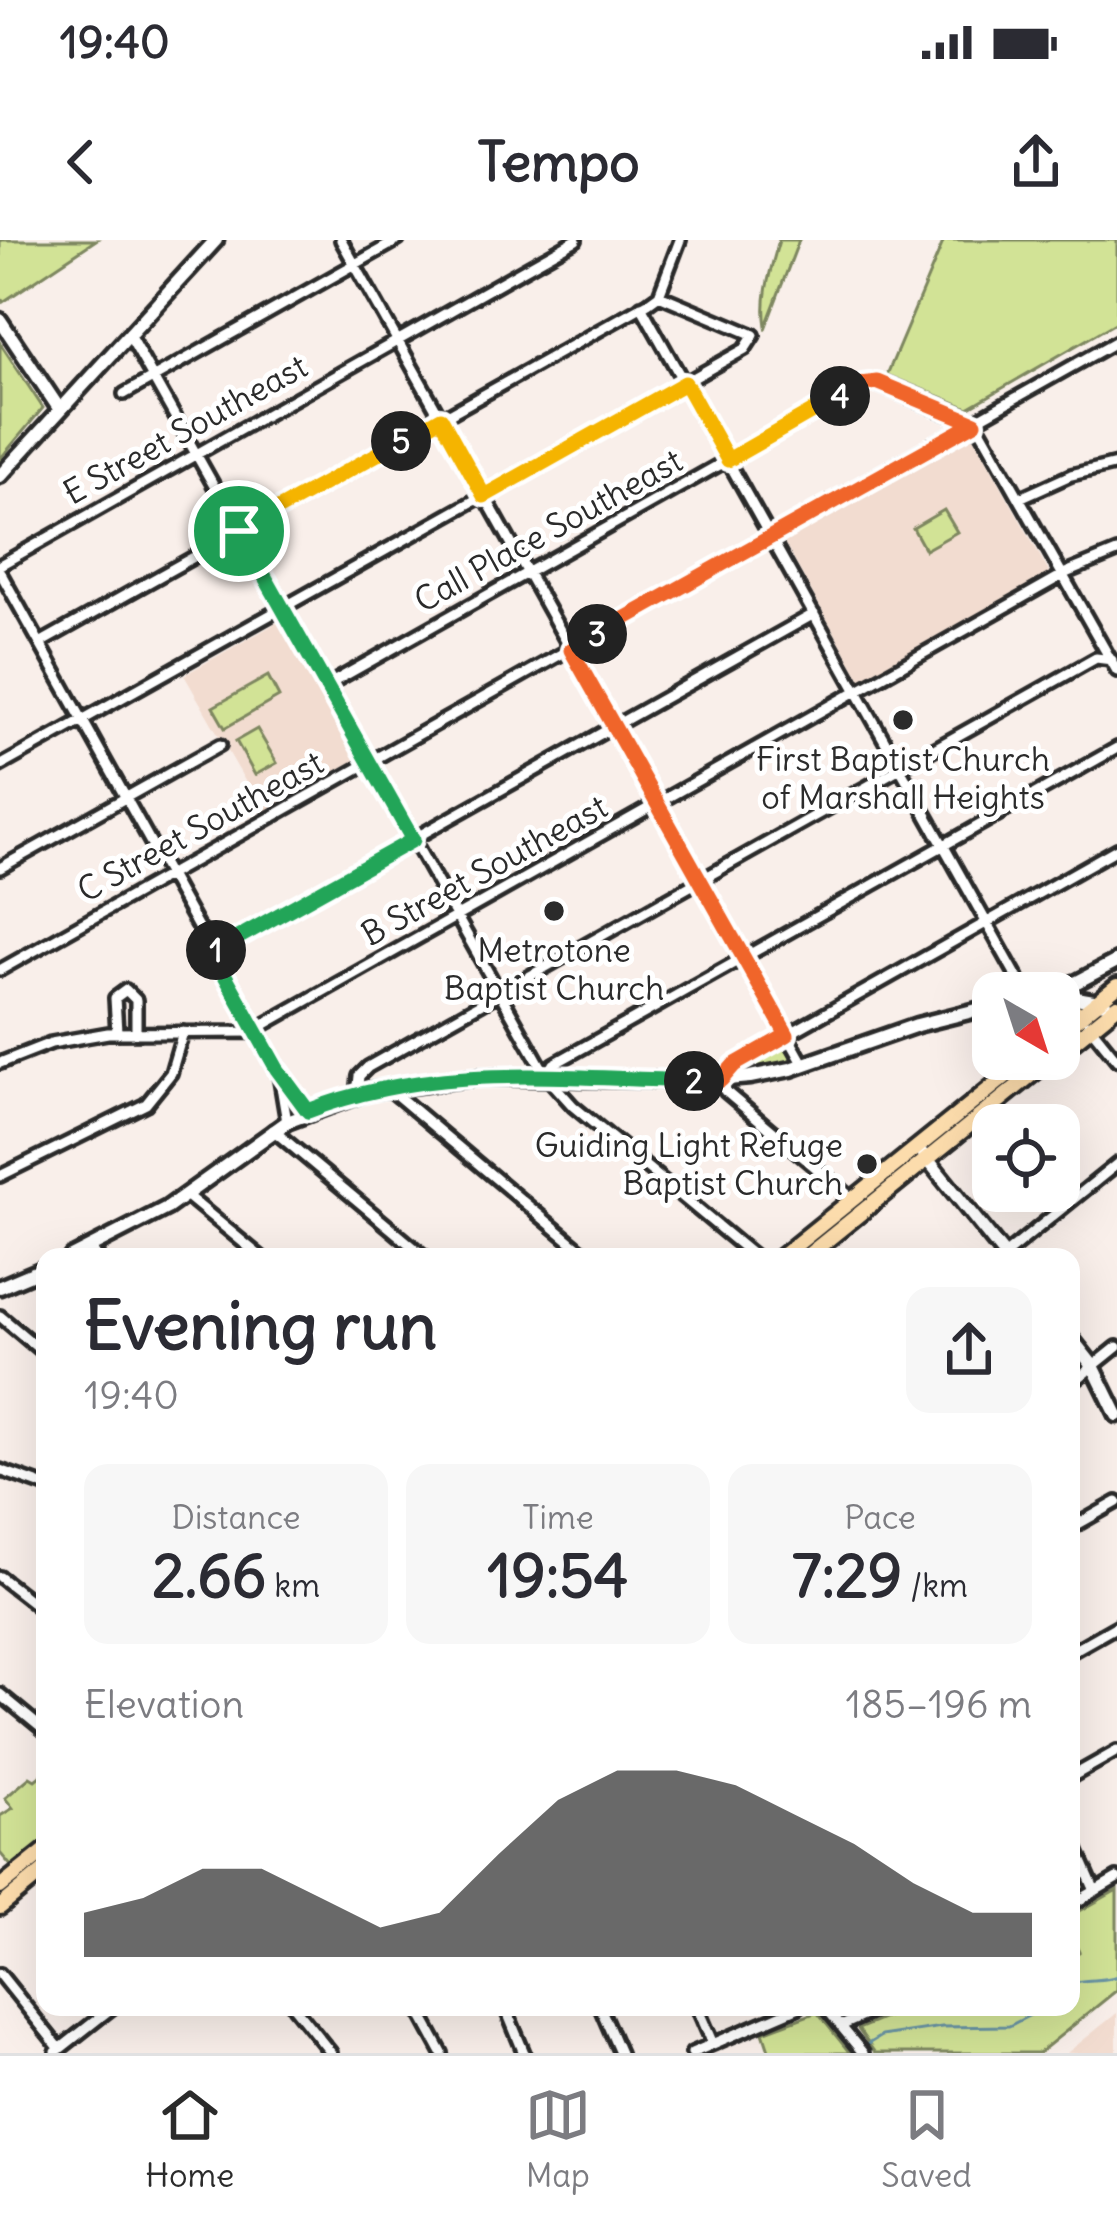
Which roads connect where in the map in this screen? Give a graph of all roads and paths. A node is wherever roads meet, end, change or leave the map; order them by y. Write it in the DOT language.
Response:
graph roads {
  1 [pos="215,240"];
  2 [pos="340,240"];
  3 [pos="398,240"];
  4 [pos="575,240"];
  5 [pos="680,240"];
  6 [pos="354,264"];
  7 [pos="659,295"];
  8 [pos="641,306"];
  9 [pos="0,320"];
  10 [pos="129,335"];
  11 [pos="1117,341"];
  12 [pos="398,342"];
  13 [pos="153,377"];
  14 [pos="685,383"];
  15 [pos="124,394"];
  16 [pos="60,410"];
  17 [pos="441,418"];
  18 [pos="975,423"];
  19 [pos="196,454"];
  20 [pos="728,460"];
  21 [pos="1117,464"];
  22 [pos="0,476"];
  23 [pos="484,496"];
  24 [pos="1020,498"];
  25 [pos="239,531"];
  26 [pos="771,537"];
  27 [pos="1117,552"];
  28 [pos="0,568"];
  29 [pos="527,573"];
  30 [pos="1063,575"];
  31 [pos="283,608"];
  32 [pos="814,614"];
  33 [pos="40,644"];
  34 [pos="571,650"];
  35 [pos="1114,660"];
  36 [pos="1117,671"];
  37 [pos="326,686"];
  38 [pos="857,690"];
  39 [pos="82,719"];
  40 [pos="614,727"];
  41 [pos="220,745"];
  42 [pos="1117,748"];
  43 [pos="370,762"];
  44 [pos="0,766"];
  45 [pos="901,769"];
  46 [pos="126,798"];
  47 [pos="657,804"];
  48 [pos="413,840"];
  49 [pos="944,845"];
  50 [pos="1117,849"];
  51 [pos="0,868"];
  52 [pos="169,874"];
  53 [pos="700,882"];
  54 [pos="456,916"];
  55 [pos="988,922"];
  56 [pos="212,952"];
  57 [pos="743,958"];
  58 [pos="1117,961"];
  59 [pos="0,970"];
  60 [pos="1015,972"];
  61 [pos="1080,980"];
  62 [pos="1117,986"];
  63 [pos="499,993"];
  64 [pos="1080,1000"];
  65 [pos="1097,1002"];
  66 [pos="1117,1004"];
  67 [pos="972,1011"];
  68 [pos="1080,1016"];
  69 [pos="1086,1021"];
  70 [pos="1080,1024"];
  71 [pos="1080,1028"];
  72 [pos="255,1030"];
  73 [pos="117,1032"];
  74 [pos="136,1032"];
  75 [pos="183,1032"];
  76 [pos="787,1035"];
  77 [pos="1117,1060"];
  78 [pos="0,1063"];
  79 [pos="804,1065"];
  80 [pos="277,1069"];
  81 [pos="548,1077"];
  82 [pos="721,1080"];
  83 [pos="1004,1080"];
  84 [pos="1022,1080"];
  85 [pos="387,1087"];
  86 [pos="357,1095"];
  87 [pos="308,1111"];
  88 [pos="287,1122"];
  89 [pos="273,1130"];
  90 [pos="922,1153"];
  91 [pos="1117,1164"];
  92 [pos="0,1176"];
  93 [pos="186,1195"];
  94 [pos="853,1199"];
  95 [pos="101,1248"];
  96 [pos="249,1248"];
  97 [pos="414,1248"];
  98 [pos="578,1248"];
  99 [pos="744,1248"];
  100 [pos="793,1248"];
  101 [pos="816,1248"];
  102 [pos="998,1248"];
  103 [pos="1014,1248"];
  104 [pos="36,1272"];
  105 [pos="0,1287"];
  106 [pos="0,1316"];
  107 [pos="36,1346"];
  108 [pos="1117,1347"];
  109 [pos="1105,1361"];
  110 [pos="1080,1378"];
  111 [pos="1117,1415"];
  112 [pos="0,1470"];
  113 [pos="36,1483"];
  114 [pos="1117,1502"];
  115 [pos="1080,1523"];
  116 [pos="0,1577"];
  117 [pos="36,1605"];
  118 [pos="1117,1626"];
  119 [pos="1080,1647"];
  120 [pos="0,1694"];
  121 [pos="36,1724"];
  122 [pos="1117,1751"];
  123 [pos="1080,1772"];
  124 [pos="1080,1857"];
  125 [pos="36,1858"];
  126 [pos="36,1877"];
  127 [pos="1117,1879"];
  128 [pos="0,1887"];
  129 [pos="1095,1891"];
  130 [pos="1080,1900"];
  131 [pos="0,1907"];
  132 [pos="0,1974"];
  133 [pos="102,2016"];
  134 [pos="301,2016"];
  135 [pos="422,2016"];
  136 [pos="509,2016"];
  137 [pos="604,2016"];
  138 [pos="701,2016"];
  139 [pos="778,2016"];
  140 [pos="833,2016"];
  141 [pos="863,2016"];
  142 [pos="841,2026"];
  143 [pos="713,2044"];
  144 [pos="58,2051"];
  145 [pos="331,2053"];
  146 [pos="442,2053"];
  147 [pos="524,2053"];
  148 [pos="620,2053"];
  149 [pos="692,2053"];
  150 [pos="863,2053"];
  1 -- 10 [label="main road"];
  2 -- 6 [label="street"];
  3 -- 6 [label="street"];
  4 -- 12 [label="street, E Street Southeast"];
  5 -- 7 [label="street"];
  6 -- 12 [label="street"];
  6 -- 13 [label="street"];
  7 -- 8 [label="street"];
  7 -- 14 [label="street"];
  8 -- 14 [label="street"];
  8 -- 17 [label="street"];
  9 -- 16 [label="main road"];
  10 -- 13 [label="street"];
  10 -- 16 [label="main road"];
  11 -- 18 [label="street, C Street Southeast"];
  12 -- 17 [label="street"];
  12 -- 19 [label="street, E Street Southeast"];
  13 -- 15 [label="street"];
  13 -- 19 [label="street"];
  14 -- 20 [label="street"];
  14 -- 23 [label="street"];
  16 -- 22 [label="main road"];
  17 -- 23 [label="street"];
  17 -- 25 [label="street"];
  18 -- 20 [label="street, Call Place Southeast"];
  18 -- 24 [label="street"];
  18 -- 26 [label="street, C Street Southeast"];
  19 -- 25 [label="street"];
  19 -- 28 [label="street, E Street Southeast"];
  20 -- 26 [label="street"];
  20 -- 29 [label="street, Call Place Southeast"];
  21 -- 24 [label="street"];
  23 -- 29 [label="street"];
  23 -- 31 [label="street"];
  24 -- 30 [label="street"];
  25 -- 31 [label="street"];
  25 -- 33 [label="street"];
  26 -- 32 [label="street"];
  26 -- 34 [label="street, C Street Southeast"];
  27 -- 30 [label="street, B Street Southeast"];
  28 -- 33 [label="street"];
  29 -- 34 [label="street"];
  29 -- 37 [label="street, Call Place Southeast"];
  30 -- 35 [label="street"];
  30 -- 38 [label="street, B Street Southeast"];
  31 -- 37 [label="street"];
  31 -- 39 [label="street"];
  32 -- 38 [label="street"];
  32 -- 40 [label="street"];
  33 -- 39 [label="street"];
  34 -- 40 [label="street"];
  34 -- 43 [label="street, C Street Southeast"];
  35 -- 36 [label="street"];
  35 -- 45 [label="street"];
  37 -- 43 [label="street"];
  38 -- 45 [label="street"];
  38 -- 47 [label="street, B Street Southeast"];
  39 -- 44 [label="street"];
  39 -- 46 [label="street"];
  40 -- 47 [label="street"];
  40 -- 48 [label="street"];
  41 -- 46 [label="street"];
  42 -- 49 [label="street"];
  43 -- 48 [label="street"];
  43 -- 52 [label="street, C Street Southeast"];
  45 -- 49 [label="street"];
  45 -- 53 [label="street"];
  46 -- 51 [label="street"];
  46 -- 52 [label="street"];
  47 -- 53 [label="street"];
  47 -- 54 [label="street, B Street Southeast"];
  48 -- 54 [label="street"];
  48 -- 56 [label="street"];
  49 -- 55 [label="street"];
  49 -- 57 [label="street"];
  50 -- 55 [label="street"];
  52 -- 56 [label="street"];
  52 -- 59 [label="street, C Street Southeast"];
  53 -- 57 [label="street"];
  53 -- 63 [label="street"];
  54 -- 63 [label="street"];
  54 -- 72 [label="street, B Street Southeast"];
  55 -- 60 [label="street"];
  55 -- 76 [label="street"];
  56 -- 72 [label="street"];
  57 -- 76 [label="street"];
  57 -- 81 [label="street"];
  58 -- 61 [label="main road"];
  62 -- 65 [label="main road"];
  63 -- 81 [label="street"];
  63 -- 86 [label="street"];
  64 -- 65 [label="main road"];
  65 -- 66 [label="main road"];
  65 -- 69 [label="main road"];
  66 -- 69 [label="main road"];
  67 -- 79 [label="main road"];
  68 -- 69 [label="main road"];
  69 -- 70 [label="main road"];
  69 -- 71 [label="main road"];
  69 -- 77 [label="street"];
  72 -- 75 [label="street"];
  72 -- 80 [label="street"];
  73 -- 74 [label="street"];
  73 -- 74 [label="street"];
  73 -- 78 [label="street"];
  74 -- 75 [label="street"];
  75 -- 92 [label="street"];
  76 -- 79 [label="street"];
  76 -- 82 [label="street"];
  79 -- 82 [label="main road"];
  80 -- 87 [label="street"];
  80 -- 88 [label="street"];
  81 -- 82 [label="main road"];
  81 -- 85 [label="main road"];
  81 -- 99 [label="street"];
  82 -- 94 [label="street"];
  83 -- 90 [label="main road"];
  84 -- 90 [label="main road"];
  85 -- 86 [label="main road"];
  85 -- 98 [label="street"];
  86 -- 87 [label="main road"];
  87 -- 88 [label="main road"];
  88 -- 89 [label="main road"];
  89 -- 93 [label="main road"];
  89 -- 97 [label="street"];
  90 -- 94 [label="main road"];
  90 -- 101 [label="main road"];
  90 -- 102 [label="main road"];
  91 -- 103 [label="street"];
  93 -- 95 [label="main road"];
  93 -- 96 [label="street"];
  94 -- 100 [label="main road"];
  104 -- 105 [label="main road"];
  106 -- 107 [label="street"];
  108 -- 109 [label="street"];
  109 -- 110 [label="street"];
  109 -- 111 [label="main road"];
  112 -- 113 [label="street"];
  114 -- 115 [label="street"];
  116 -- 117 [label="street"];
  118 -- 119 [label="street"];
  120 -- 121 [label="street"];
  122 -- 123 [label="street"];
  124 -- 129 [label="street"];
  125 -- 128 [label="main road"];
  126 -- 131 [label="main road"];
  127 -- 129 [label="street"];
  129 -- 130 [label="street"];
  132 -- 144 [label="street"];
  133 -- 144 [label="street"];
  134 -- 145 [label="street"];
  135 -- 146 [label="street"];
  136 -- 147 [label="street"];
  137 -- 148 [label="street"];
  138 -- 143 [label="street"];
  139 -- 143 [label="street"];
  140 -- 142 [label="street"];
  141 -- 142 [label="street"];
  142 -- 150 [label="street"];
  143 -- 149 [label="street"];
}
